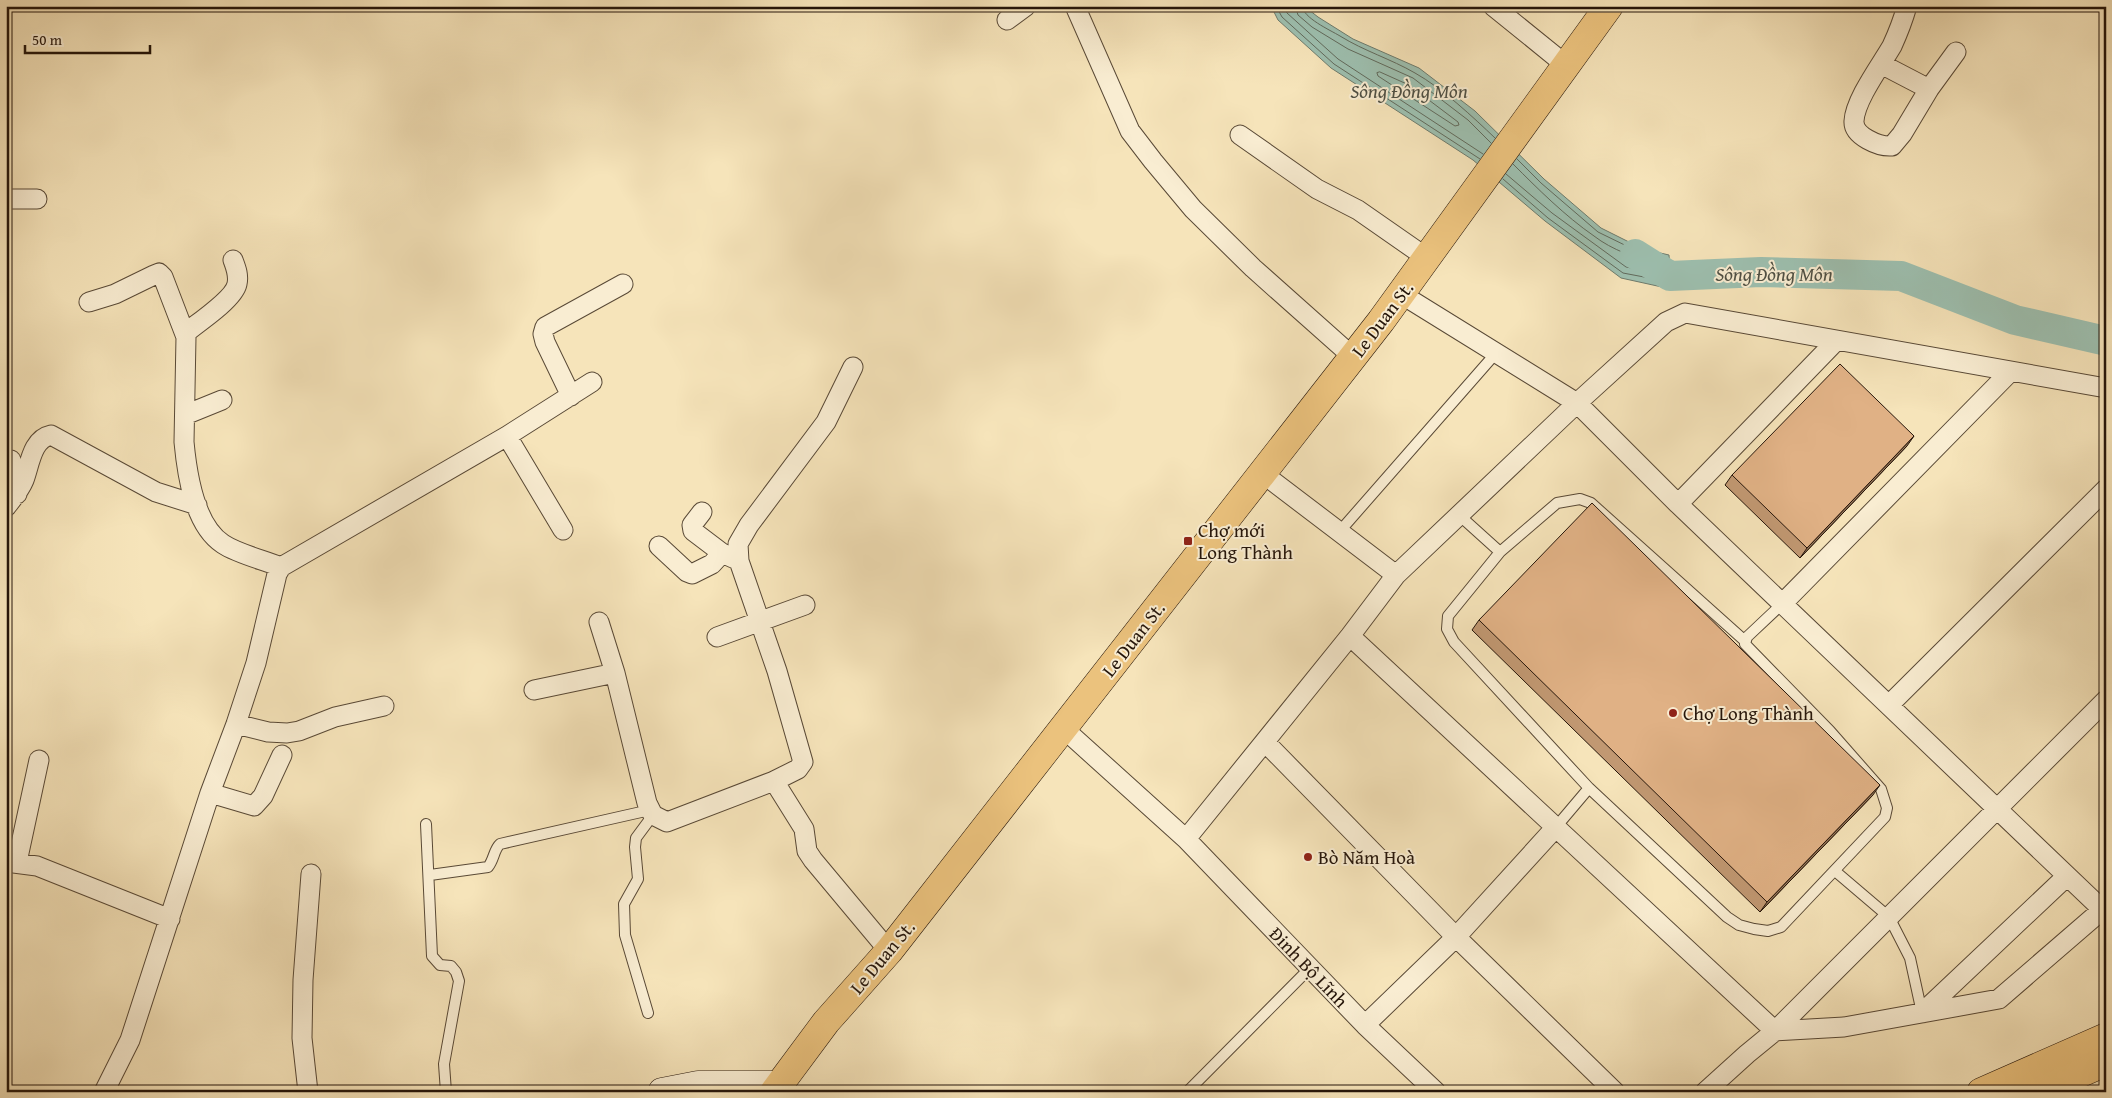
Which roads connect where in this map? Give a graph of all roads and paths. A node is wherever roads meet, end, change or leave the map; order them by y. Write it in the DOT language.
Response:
graph roads {
  1 [pos="1026,6"];
  2 [pos="1075,6"];
  3 [pos="1493,6"];
  4 [pos="1593,6"];
  5 [pos="1609,6"];
  6 [pos="1623,6"];
  7 [pos="1907,6"];
  8 [pos="1007,20"];
  9 [pos="1956,52"];
  10 [pos="1562,62"];
  11 [pos="1881,64"];
  12 [pos="1929,89"];
  13 [pos="1528,117"];
  14 [pos="1240,135"];
  15 [pos="6,199"];
  16 [pos="37,199"];
  17 [pos="1427,258"];
  18 [pos="232,260"];
  19 [pos="623,284"];
  20 [pos="1401,294"];
  21 [pos="89,302"];
  22 [pos="185,333"];
  23 [pos="1836,340"];
  24 [pos="1496,353"];
  25 [pos="1353,357"];
  26 [pos="853,367"];
  27 [pos="2011,371"];
  28 [pos="592,382"];
  29 [pos="2106,388"];
  30 [pos="571,396"];
  31 [pos="222,400"];
  32 [pos="1577,404"];
  33 [pos="184,415"];
  34 [pos="507,436"];
  35 [pos="10,460"];
  36 [pos="1262,473"];
  37 [pos="2106,488"];
  38 [pos="9,501"];
  39 [pos="1678,504"];
  40 [pos="197,505"];
  41 [pos="702,512"];
  42 [pos="1459,515"];
  43 [pos="563,530"];
  44 [pos="1340,531"];
  45 [pos="660,546"];
  46 [pos="1500,552"];
  47 [pos="731,557"];
  48 [pos="281,567"];
  49 [pos="1396,575"];
  50 [pos="805,604"];
  51 [pos="1782,604"];
  52 [pos="599,622"];
  53 [pos="761,622"];
  54 [pos="1350,636"];
  55 [pos="717,637"];
  56 [pos="1745,641"];
  57 [pos="615,673"];
  58 [pos="534,690"];
  59 [pos="384,706"];
  60 [pos="1889,706"];
  61 [pos="2103,709"];
  62 [pos="236,724"];
  63 [pos="1062,728"];
  64 [pos="1266,742"];
  65 [pos="282,755"];
  66 [pos="39,760"];
  67 [pos="774,781"];
  68 [pos="1589,788"];
  69 [pos="210,793"];
  70 [pos="1997,809"];
  71 [pos="652,813"];
  72 [pos="426,824"];
  73 [pos="1556,827"];
  74 [pos="1186,839"];
  75 [pos="12,862"];
  76 [pos="1835,871"];
  77 [pos="311,874"];
  78 [pos="430,875"];
  79 [pos="2067,876"];
  80 [pos="2104,912"];
  81 [pos="1889,917"];
  82 [pos="170,919"];
  83 [pos="1456,937"];
  84 [pos="889,951"];
  85 [pos="1310,968"];
  86 [pos="648,1013"];
  87 [pos="1922,1013"];
  88 [pos="1365,1025"];
  89 [pos="1775,1031"];
  90 [pos="2106,1036"];
  91 [pos="2106,1062"];
  92 [pos="777,1088"];
  93 [pos="104,1092"];
  94 [pos="308,1092"];
  95 [pos="446,1092"];
  96 [pos="662,1092"];
  97 [pos="1188,1092"];
  98 [pos="1436,1092"];
  99 [pos="1615,1092"];
  100 [pos="1705,1092"];
  101 [pos="1981,1092"];
  102 [pos="2038,1092"];
  1 -- 8 [label="street"];
  2 -- 25 [label="street"];
  3 -- 10 [label="street"];
  4 -- 10 [label="street"];
  5 -- 10 [label="main road"];
  6 -- 13 [label="street"];
  7 -- 11 [label="street"];
  9 -- 12 [label="street"];
  10 -- 13 [label="main road"];
  11 -- 12 [label="street"];
  11 -- 12 [label="street"];
  13 -- 17 [label="main road, Le Duan St."];
  14 -- 17 [label="street"];
  15 -- 16 [label="street"];
  17 -- 20 [label="main road, Le Duan St."];
  18 -- 22 [label="street"];
  19 -- 30 [label="street"];
  20 -- 24 [label="street"];
  20 -- 25 [label="main road, Le Duan St."];
  21 -- 22 [label="street"];
  22 -- 33 [label="street"];
  23 -- 27 [label="street"];
  23 -- 32 [label="street"];
  23 -- 39 [label="street"];
  24 -- 32 [label="street"];
  24 -- 44 [label="lane"];
  25 -- 36 [label="main road, Le Duan St."];
  26 -- 47 [label="street"];
  27 -- 29 [label="street"];
  27 -- 51 [label="street"];
  28 -- 30 [label="street"];
  30 -- 34 [label="street"];
  31 -- 33 [label="street"];
  32 -- 39 [label="street"];
  32 -- 42 [label="street"];
  33 -- 40 [label="street"];
  34 -- 43 [label="street"];
  34 -- 48 [label="street"];
  35 -- 38 [label="street"];
  36 -- 44 [label="street"];
  36 -- 63 [label="main road, Le Duan St."];
  37 -- 60 [label="street"];
  38 -- 40 [label="street"];
  39 -- 51 [label="street"];
  40 -- 48 [label="street"];
  41 -- 47 [label="street"];
  42 -- 46 [label="lane"];
  42 -- 49 [label="street"];
  44 -- 49 [label="street"];
  45 -- 47 [label="street"];
  46 -- 56 [label="lane"];
  46 -- 68 [label="lane"];
  47 -- 53 [label="street"];
  48 -- 62 [label="street"];
  49 -- 54 [label="street"];
  50 -- 53 [label="street"];
  51 -- 56 [label="lane"];
  51 -- 60 [label="street"];
  52 -- 57 [label="street"];
  53 -- 55 [label="street"];
  53 -- 67 [label="street"];
  54 -- 64 [label="street"];
  54 -- 73 [label="street"];
  56 -- 76 [label="lane"];
  57 -- 58 [label="street"];
  57 -- 71 [label="street"];
  59 -- 62 [label="street"];
  60 -- 70 [label="street"];
  61 -- 70 [label="street"];
  62 -- 69 [label="street"];
  63 -- 74 [label="street, Đinh Bộ Lĩnh"];
  63 -- 84 [label="main road, Le Duan St."];
  64 -- 74 [label="street"];
  64 -- 83 [label="street"];
  65 -- 69 [label="street"];
  66 -- 75 [label="street"];
  67 -- 71 [label="street"];
  67 -- 84 [label="street"];
  68 -- 73 [label="lane"];
  68 -- 76 [label="lane"];
  69 -- 82 [label="street"];
  70 -- 79 [label="street"];
  70 -- 81 [label="street"];
  71 -- 78 [label="lane"];
  71 -- 86 [label="lane"];
  72 -- 78 [label="lane"];
  73 -- 83 [label="street"];
  73 -- 89 [label="street"];
  74 -- 85 [label="street, Đinh Bộ Lĩnh"];
  75 -- 82 [label="street"];
  76 -- 81 [label="lane"];
  77 -- 94 [label="street"];
  78 -- 95 [label="lane"];
  79 -- 80 [label="street"];
  79 -- 87 [label="street"];
  80 -- 87 [label="street"];
  81 -- 87 [label="lane"];
  81 -- 89 [label="street"];
  82 -- 93 [label="street"];
  83 -- 88 [label="street"];
  83 -- 99 [label="street"];
  84 -- 92 [label="main road, Le Duan St."];
  85 -- 88 [label="street, Đinh Bộ Lĩnh"];
  85 -- 97 [label="lane"];
  87 -- 89 [label="street"];
  88 -- 98 [label="street, Đinh Bộ Lĩnh"];
  89 -- 100 [label="street"];
  90 -- 101 [label="main road"];
  91 -- 102 [label="main road"];
  92 -- 96 [label="main road"];
}
